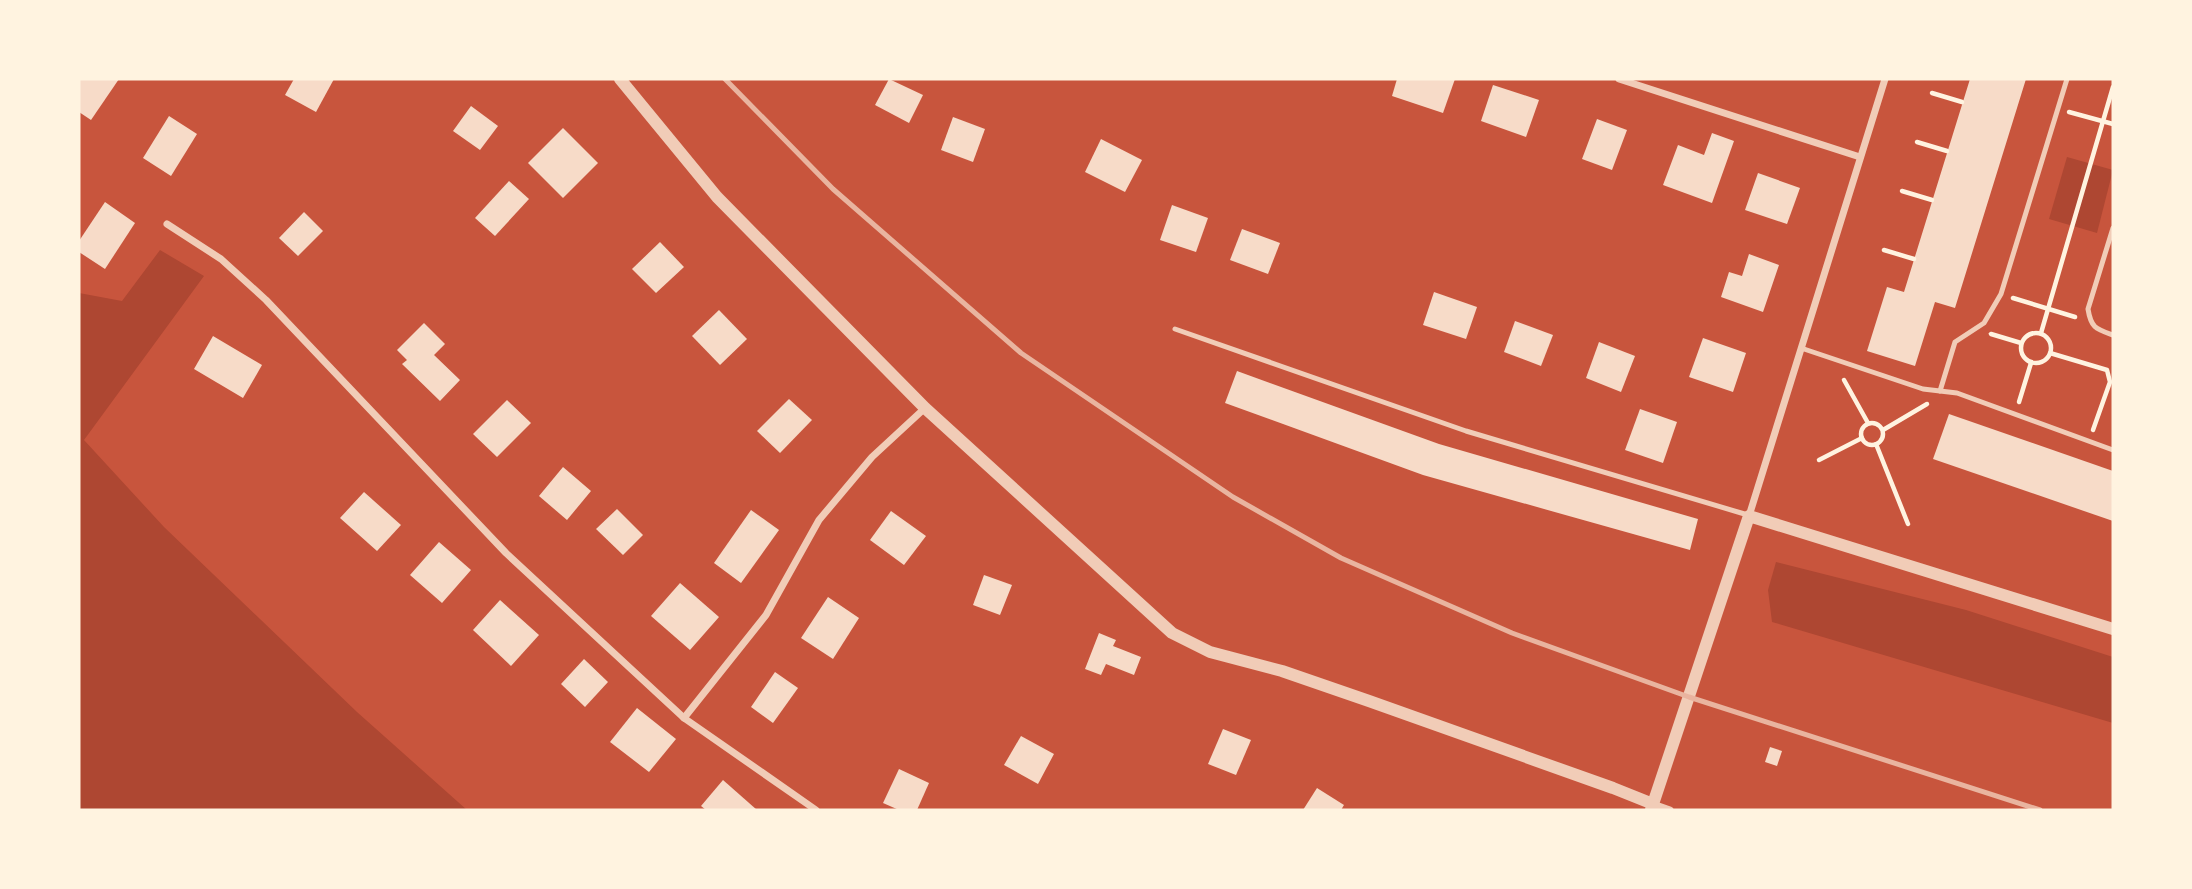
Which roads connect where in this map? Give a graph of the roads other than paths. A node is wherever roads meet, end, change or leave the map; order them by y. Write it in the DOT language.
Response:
graph roads {
  1 [pos="620,79"];
  2 [pos="1619,79"];
  3 [pos="1885,79"];
  4 [pos="2067,79"];
  5 [pos="1860,158"];
  6 [pos="167,224"];
  7 [pos="2113,228"];
  8 [pos="1175,329"];
  9 [pos="2113,335"];
  10 [pos="1801,348"];
  11 [pos="1940,391"];
  12 [pos="925,408"];
  13 [pos="2113,450"];
  14 [pos="1749,516"];
  15 [pos="2113,629"];
  16 [pos="684,718"];
  17 [pos="1652,807"];
  18 [pos="817,810"];
  19 [pos="1670,810"];
  1 -- 12 [label="street"];
  2 -- 5 [label="street"];
  3 -- 5 [label="street"];
  4 -- 11 [label="lane"];
  5 -- 10 [label="street"];
  6 -- 16 [label="street"];
  7 -- 9 [label="lane"];
  8 -- 14 [label="lane"];
  10 -- 11 [label="lane"];
  10 -- 14 [label="street"];
  11 -- 13 [label="lane"];
  12 -- 16 [label="street"];
  12 -- 17 [label="street"];
  14 -- 15 [label="street"];
  14 -- 17 [label="street"];
  16 -- 18 [label="street"];
  17 -- 19 [label="street"];
}
